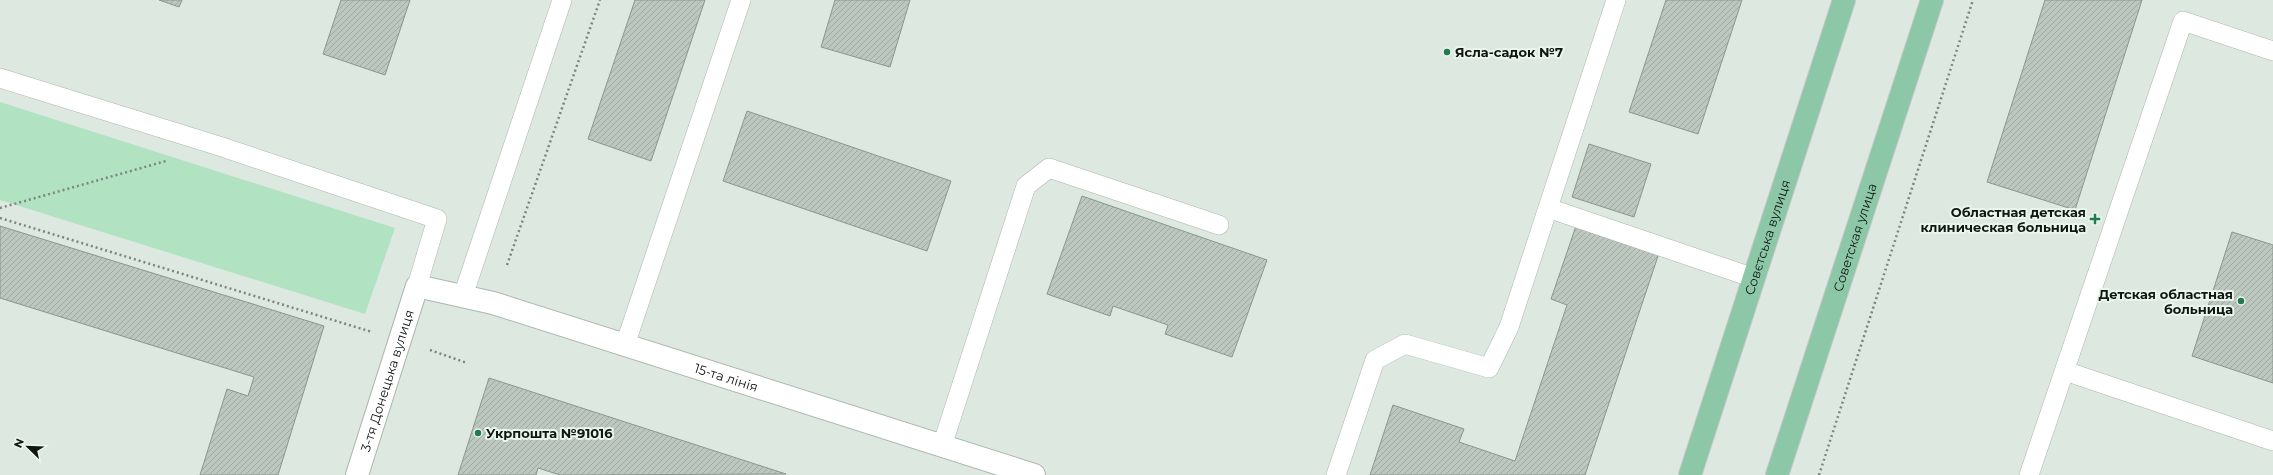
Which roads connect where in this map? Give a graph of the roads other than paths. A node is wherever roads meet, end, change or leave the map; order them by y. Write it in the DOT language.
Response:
graph roads {
  1 [pos="562,0"];
  2 [pos="741,0"];
  3 [pos="1616,0"];
  4 [pos="1844,0"];
  5 [pos="1932,0"];
  6 [pos="2273,51"];
  7 [pos="0,78"];
  8 [pos="1548,208"];
  9 [pos="1219,225"];
  10 [pos="1754,278"];
  11 [pos="417,286"];
  12 [pos="463,296"];
  13 [pos="625,345"];
  14 [pos="2065,371"];
  15 [pos="2273,441"];
  16 [pos="942,446"];
  17 [pos="357,475"];
  18 [pos="1034,475"];
  19 [pos="1336,475"];
  20 [pos="1690,475"];
  21 [pos="1777,475"];
  22 [pos="2029,475"];
  1 -- 12 [label="lane"];
  2 -- 13 [label="lane"];
  3 -- 8 [label="lane"];
  4 -- 10 [label="main road, Совєтська вулиця"];
  5 -- 21 [label="main road, Советская улица"];
  6 -- 14 [label="lane"];
  7 -- 11 [label="lane"];
  8 -- 10 [label="lane"];
  8 -- 19 [label="lane"];
  9 -- 16 [label="lane"];
  10 -- 20 [label="main road, Совєтська вулиця"];
  11 -- 12 [label="street, 15-та лінія"];
  11 -- 17 [label="street, 3-тя Донецька вулиця"];
  12 -- 13 [label="street, 15-та лінія"];
  13 -- 16 [label="street, 15-та лінія"];
  14 -- 15 [label="lane"];
  14 -- 22 [label="lane"];
  16 -- 18 [label="street, 15-та лінія"];
}
